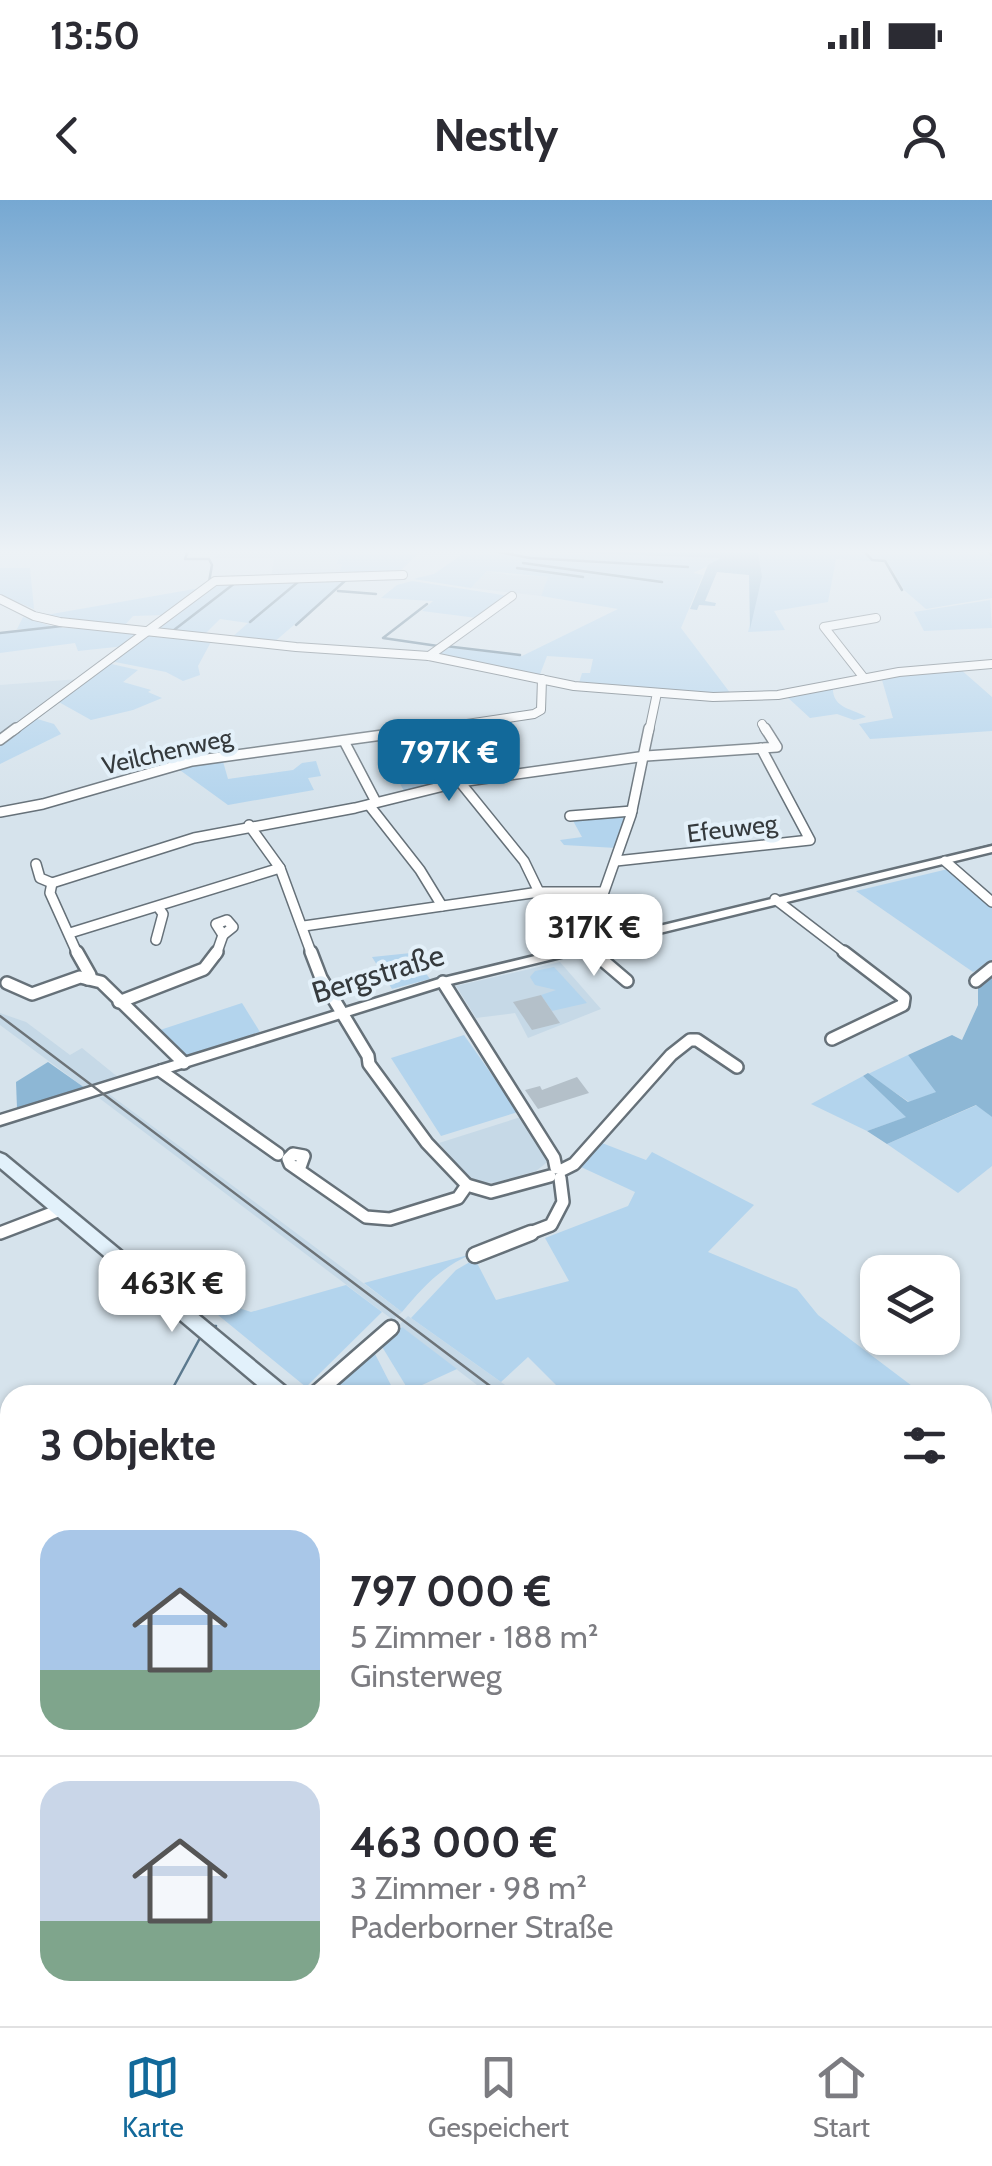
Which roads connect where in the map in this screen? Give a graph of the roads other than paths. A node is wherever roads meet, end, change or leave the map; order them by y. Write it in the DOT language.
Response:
graph roads {
  1 [pos="140,636"];
  2 [pos="193,636"];
  3 [pos="456,636"];
  4 [pos="831,636"];
  5 [pos="429,656"];
  6 [pos="992,664"];
  7 [pos="864,678"];
  8 [pos="542,679"];
  9 [pos="657,693"];
  10 [pos="762,724"];
  11 [pos="0,740"];
  12 [pos="345,743"];
  13 [pos="761,748"];
  14 [pos="646,756"];
  15 [pos="460,782"];
  16 [pos="372,804"];
  17 [pos="632,811"];
  18 [pos="0,812"];
  19 [pos="570,816"];
  20 [pos="249,825"];
  21 [pos="992,849"];
  22 [pos="616,860"];
  23 [pos="945,861"];
  24 [pos="36,864"];
  25 [pos="280,868"];
  26 [pos="52,883"];
  27 [pos="540,892"];
  28 [pos="602,892"];
  29 [pos="776,899"];
  30 [pos="992,902"];
  31 [pos="158,906"];
  32 [pos="442,906"];
  33 [pos="304,926"];
  34 [pos="70,934"];
  35 [pos="224,935"];
  36 [pos="618,939"];
  37 [pos="156,940"];
  38 [pos="586,946"];
  39 [pos="992,968"];
  40 [pos="88,979"];
  41 [pos="627,981"];
  42 [pos="443,982"];
  43 [pos="976,982"];
  44 [pos="7,983"];
  45 [pos="119,1002"];
  46 [pos="340,1013"];
  47 [pos="832,1039"];
  48 [pos="184,1063"];
  49 [pos="737,1067"];
  50 [pos="162,1071"];
  51 [pos="0,1124"];
  52 [pos="278,1154"];
  53 [pos="0,1159"];
  54 [pos="299,1170"];
  55 [pos="557,1173"];
  56 [pos="466,1186"];
  57 [pos="60,1210"];
  58 [pos="0,1233"];
  59 [pos="476,1255"];
  60 [pos="391,1328"];
  61 [pos="270,1385"];
  62 [pos="325,1385"];
  1 -- 11 [label="street"];
  2 -- 5 [label="street"];
  3 -- 5 [label="street"];
  4 -- 7 [label="street"];
  5 -- 8 [label="street"];
  6 -- 7 [label="street"];
  7 -- 9 [label="street"];
  8 -- 9 [label="street"];
  8 -- 12 [label="street, Veilchenweg"];
  9 -- 14 [label="street"];
  10 -- 13 [label="street"];
  12 -- 16 [label="street"];
  12 -- 18 [label="street, Veilchenweg"];
  13 -- 14 [label="street"];
  13 -- 22 [label="street, Efeuweg"];
  14 -- 15 [label="street"];
  14 -- 17 [label="street"];
  15 -- 16 [label="street"];
  15 -- 27 [label="street"];
  16 -- 20 [label="street"];
  16 -- 32 [label="street"];
  17 -- 19 [label="street"];
  17 -- 22 [label="street"];
  20 -- 25 [label="street"];
  20 -- 26 [label="street"];
  21 -- 23 [label="street, Bergstraße"];
  22 -- 28 [label="street"];
  23 -- 29 [label="street, Bergstraße"];
  23 -- 30 [label="street"];
  24 -- 26 [label="street"];
  25 -- 31 [label="street"];
  25 -- 33 [label="street"];
  26 -- 34 [label="street"];
  27 -- 28 [label="street"];
  27 -- 32 [label="street"];
  28 -- 36 [label="street"];
  29 -- 36 [label="street, Bergstraße"];
  29 -- 47 [label="street"];
  31 -- 34 [label="street"];
  31 -- 37 [label="street"];
  32 -- 33 [label="street"];
  33 -- 46 [label="street"];
  34 -- 40 [label="street"];
  35 -- 45 [label="street"];
  36 -- 38 [label="street, Bergstraße"];
  38 -- 41 [label="street"];
  38 -- 42 [label="street, Bergstraße"];
  39 -- 43 [label="street"];
  40 -- 44 [label="street"];
  40 -- 45 [label="street"];
  42 -- 46 [label="street, Bergstraße"];
  42 -- 55 [label="street"];
  45 -- 48 [label="street"];
  46 -- 48 [label="street, Bergstraße"];
  46 -- 56 [label="street"];
  48 -- 50 [label="street, Bergstraße"];
  49 -- 55 [label="street"];
  50 -- 51 [label="street, Bergstraße"];
  50 -- 52 [label="street"];
  53 -- 57 [label="main road"];
  54 -- 56 [label="street"];
  55 -- 56 [label="street"];
  55 -- 59 [label="street"];
  57 -- 58 [label="street"];
  57 -- 61 [label="main road"];
  60 -- 62 [label="street"];
}
